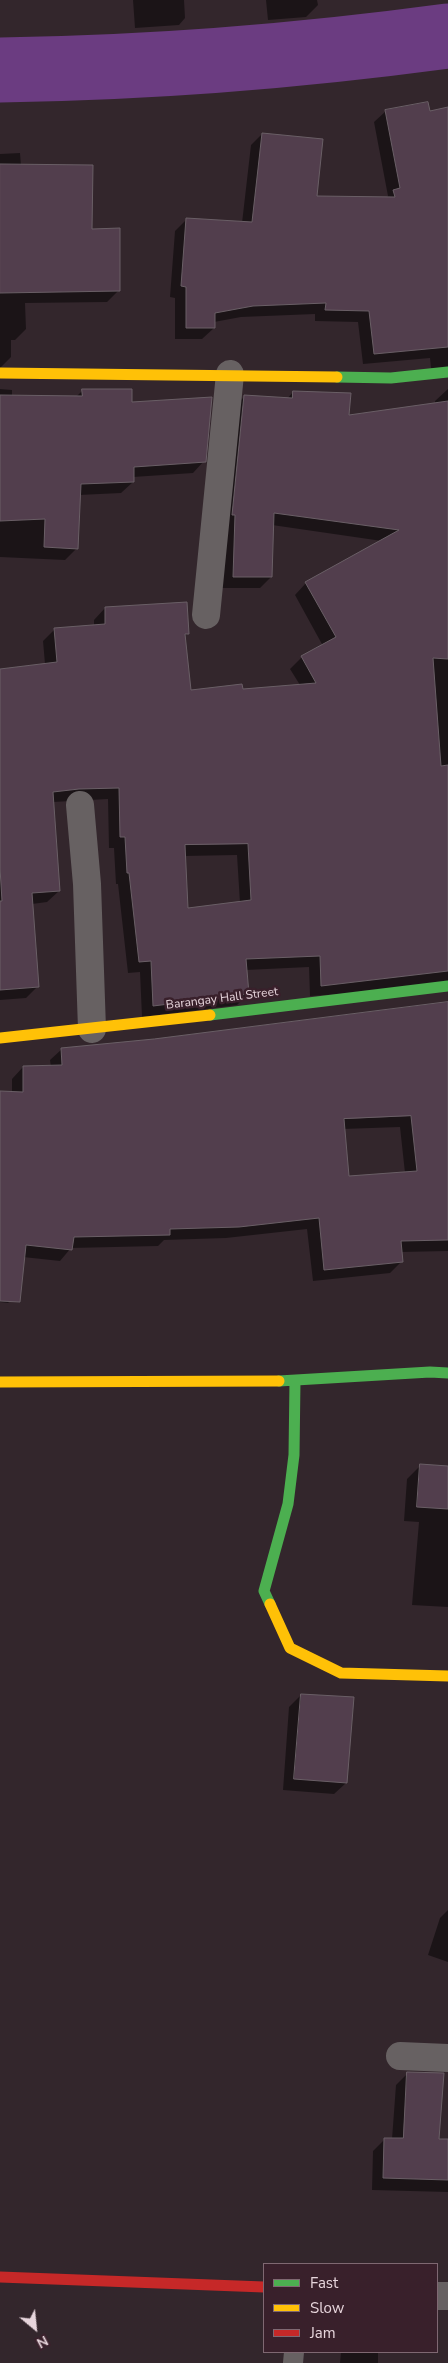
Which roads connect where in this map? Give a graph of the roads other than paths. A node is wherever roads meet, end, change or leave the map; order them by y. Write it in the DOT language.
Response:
graph roads {
  1 [pos="448,372"];
  2 [pos="0,373"];
  3 [pos="230,374"];
  4 [pos="206,615"];
  5 [pos="80,804"];
  6 [pos="448,986"];
  7 [pos="92,1029"];
  8 [pos="0,1038"];
  9 [pos="448,1373"];
  10 [pos="295,1380"];
  11 [pos="0,1382"];
  12 [pos="448,1676"];
  13 [pos="400,2056"];
  14 [pos="448,2058"];
  15 [pos="0,2277"];
  16 [pos="263,2287"];
  1 -- 3 [label="street"];
  2 -- 3 [label="street"];
  3 -- 4 [label="street"];
  5 -- 7 [label="street"];
  6 -- 7 [label="street, Barangay Hall Street"];
  7 -- 8 [label="street, Barangay Hall Street"];
  9 -- 10 [label="street"];
  10 -- 11 [label="street"];
  10 -- 12 [label="street"];
  13 -- 14 [label="street"];
  15 -- 16 [label="street"];
}
